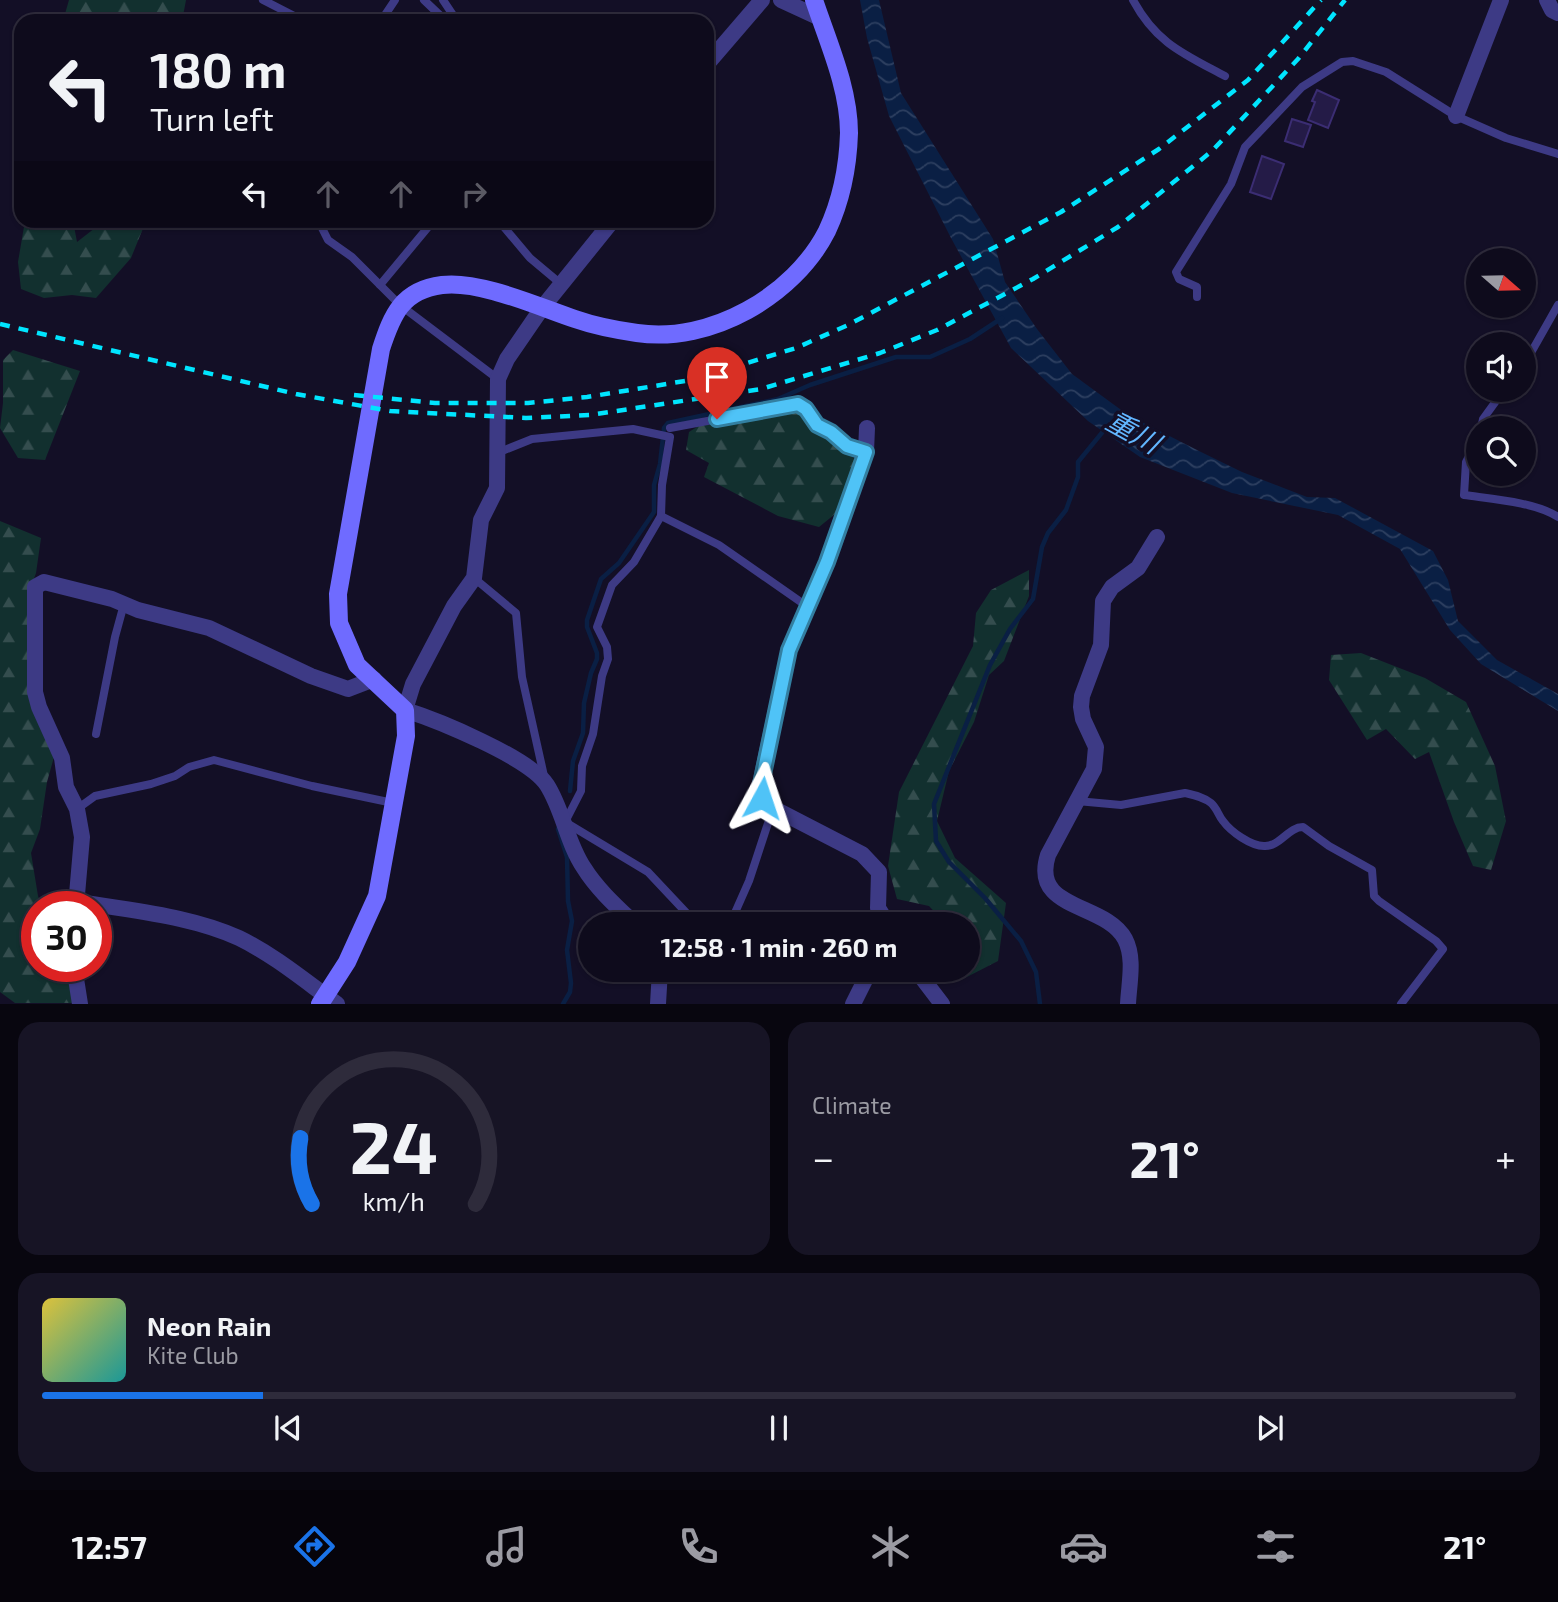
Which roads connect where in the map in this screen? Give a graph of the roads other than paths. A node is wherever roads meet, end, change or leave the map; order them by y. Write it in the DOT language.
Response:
graph roads {
  1 [pos="263,0"];
  2 [pos="424,0"];
  3 [pos="762,0"];
  4 [pos="781,0"];
  5 [pos="814,0"];
  6 [pos="1133,0"];
  7 [pos="1501,0"];
  8 [pos="1548,0"];
  9 [pos="1558,13"];
  10 [pos="290,14"];
  11 [pos="439,14"];
  12 [pos="820,18"];
  13 [pos="714,56"];
  14 [pos="1225,76"];
  15 [pos="1456,116"];
  16 [pos="1558,154"];
  17 [pos="322,228"];
  18 [pos="427,228"];
  19 [pos="505,228"];
  20 [pos="606,228"];
  21 [pos="561,284"];
  22 [pos="380,285"];
  23 [pos="1197,297"];
  24 [pos="400,305"];
  25 [pos="1558,305"];
  26 [pos="542,307"];
  27 [pos="1536,344"];
  28 [pos="498,381"];
  29 [pos="670,428"];
  30 [pos="867,428"];
  31 [pos="497,450"];
  32 [pos="866,452"];
  33 [pos="1466,462"];
  34 [pos="661,516"];
  35 [pos="1558,517"];
  36 [pos="1157,537"];
  37 [pos="474,578"];
  38 [pos="124,604"];
  39 [pos="808,607"];
  40 [pos="373,679"];
  41 [pos="405,710"];
  42 [pos="96,734"];
  43 [pos="546,782"];
  44 [pos="1077,801"];
  45 [pos="393,803"];
  46 [pos="773,808"];
  47 [pos="76,809"];
  48 [pos="565,822"];
  49 [pos="77,891"];
  50 [pos="112,910"];
  51 [pos="623,912"];
  52 [pos="685,912"];
  53 [pos="735,912"];
  54 [pos="880,912"];
  55 [pos="77,982"];
  56 [pos="659,982"];
  57 [pos="864,982"];
  58 [pos="925,982"];
  59 [pos="328,1001"];
  60 [pos="80,1003"];
  61 [pos="658,1003"];
  62 [pos="853,1003"];
  63 [pos="942,1003"];
  64 [pos="1128,1003"];
  65 [pos="1401,1003"];
  1 -- 10 [label="lane"];
  2 -- 11 [label="lane"];
  3 -- 13 [label="street"];
  4 -- 12 [label="street"];
  5 -- 12 [label="street"];
  6 -- 14 [label="lane"];
  7 -- 15 [label="street"];
  8 -- 9 [label="street"];
  12 -- 26 [label="street"];
  15 -- 16 [label="lane"];
  15 -- 23 [label="lane"];
  17 -- 22 [label="lane"];
  18 -- 22 [label="lane"];
  19 -- 21 [label="lane"];
  20 -- 21 [label="street"];
  21 -- 26 [label="street"];
  22 -- 24 [label="lane"];
  24 -- 26 [label="street"];
  24 -- 28 [label="lane"];
  24 -- 40 [label="street"];
  25 -- 27 [label="lane"];
  26 -- 28 [label="street"];
  28 -- 31 [label="street"];
  29 -- 32 [label="lane"];
  30 -- 32 [label="street"];
  31 -- 34 [label="lane"];
  31 -- 37 [label="street"];
  32 -- 39 [label="street"];
  33 -- 35 [label="lane"];
  34 -- 39 [label="lane"];
  34 -- 48 [label="lane"];
  36 -- 44 [label="street"];
  37 -- 41 [label="street"];
  37 -- 43 [label="lane"];
  38 -- 40 [label="street"];
  38 -- 42 [label="lane"];
  38 -- 47 [label="street"];
  39 -- 46 [label="street"];
  40 -- 41 [label="street"];
  41 -- 43 [label="street"];
  41 -- 45 [label="street"];
  43 -- 48 [label="street"];
  44 -- 64 [label="street"];
  44 -- 65 [label="lane"];
  45 -- 47 [label="lane"];
  45 -- 59 [label="street"];
  46 -- 53 [label="lane"];
  46 -- 54 [label="street"];
  47 -- 49 [label="street"];
  48 -- 51 [label="street"];
  48 -- 52 [label="lane"];
  50 -- 59 [label="street"];
  55 -- 60 [label="street"];
  56 -- 61 [label="street"];
  57 -- 62 [label="street"];
  58 -- 63 [label="street"];
}
